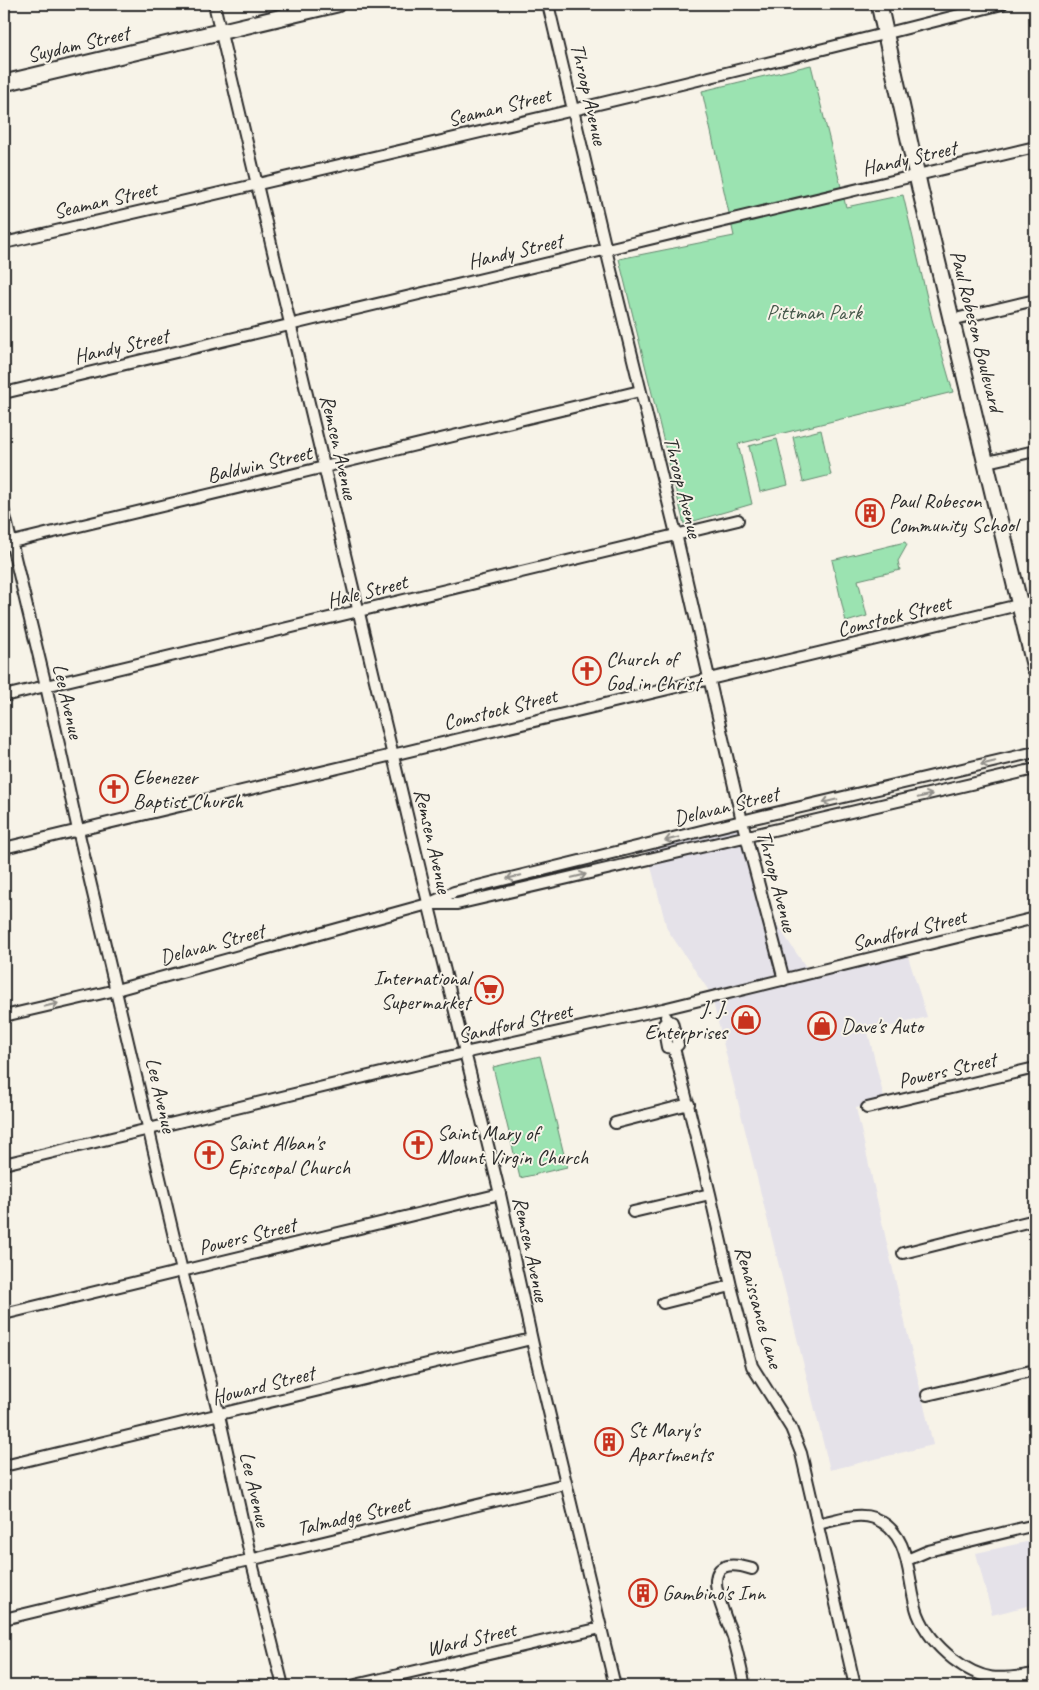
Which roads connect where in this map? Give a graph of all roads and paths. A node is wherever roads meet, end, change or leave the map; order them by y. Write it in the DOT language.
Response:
graph roads {
  1 [pos="214,4"];
  2 [pos="337,4"];
  3 [pos="548,4"];
  4 [pos="879,4"];
  5 [pos="1002,4"];
  6 [pos="221,31"];
  7 [pos="886,33"];
  8 [pos="4,83"];
  9 [pos="573,108"];
  10 [pos="1035,147"];
  11 [pos="917,175"];
  12 [pos="257,184"];
  13 [pos="4,243"];
  14 [pos="606,249"];
  15 [pos="1035,300"];
  16 [pos="951,320"];
  17 [pos="291,324"];
  18 [pos="640,391"];
  19 [pos="4,393"];
  20 [pos="1035,451"];
  21 [pos="987,462"];
  22 [pos="325,468"];
  23 [pos="4,512"];
  24 [pos="738,520"];
  25 [pos="676,534"];
  26 [pos="7,543"];
  27 [pos="1028,603"];
  28 [pos="359,612"];
  29 [pos="1035,668"];
  30 [pos="709,678"];
  31 [pos="46,686"];
  32 [pos="4,696"];
  33 [pos="1035,752"];
  34 [pos="392,755"];
  35 [pos="1035,769"];
  36 [pos="893,786"];
  37 [pos="896,802"];
  38 [pos="742,821"];
  39 [pos="78,830"];
  40 [pos="746,838"];
  41 [pos="4,848"];
  42 [pos="428,904"];
  43 [pos="1035,918"];
  44 [pos="784,980"];
  45 [pos="116,990"];
  46 [pos="663,1009"];
  47 [pos="4,1016"];
  48 [pos="464,1053"];
  49 [pos="1035,1068"];
  50 [pos="689,1104"];
  51 [pos="867,1108"];
  52 [pos="615,1123"];
  53 [pos="150,1129"];
  54 [pos="4,1164"];
  55 [pos="500,1194"];
  56 [pos="710,1194"];
  57 [pos="634,1212"];
  58 [pos="1035,1220"];
  59 [pos="903,1253"];
  60 [pos="182,1271"];
  61 [pos="731,1286"];
  62 [pos="664,1303"];
  63 [pos="4,1314"];
  64 [pos="532,1339"];
  65 [pos="1035,1370"];
  66 [pos="927,1395"];
  67 [pos="219,1415"];
  68 [pos="4,1466"];
  69 [pos="565,1484"];
  70 [pos="818,1524"];
  71 [pos="1035,1525"];
  72 [pos="251,1559"];
  73 [pos="907,1560"];
  74 [pos="752,1569"];
  75 [pos="4,1619"];
  76 [pos="601,1628"];
  77 [pos="1035,1674"];
  78 [pos="283,1686"];
  79 [pos="351,1686"];
  80 [pos="615,1686"];
  81 [pos="745,1686"];
  82 [pos="855,1686"];
  1 -- 6 [label="street, Remsen Avenue"];
  2 -- 6 [label="street, Suydam Street"];
  3 -- 9 [label="street, Throop Avenue"];
  4 -- 7 [label="street, Paul Robeson Boulevard"];
  5 -- 7 [label="street, Seaman Street"];
  6 -- 8 [label="street, Suydam Street"];
  6 -- 12 [label="street, Remsen Avenue"];
  7 -- 9 [label="street, Seaman Street"];
  7 -- 11 [label="street, Paul Robeson Boulevard"];
  9 -- 12 [label="street, Seaman Street"];
  9 -- 14 [label="street, Throop Avenue"];
  10 -- 11 [label="street, Handy Street"];
  11 -- 14 [label="street, Handy Street"];
  11 -- 16 [label="street, Paul Robeson Boulevard"];
  12 -- 13 [label="street, Seaman Street"];
  12 -- 17 [label="street, Remsen Avenue"];
  14 -- 17 [label="street, Handy Street"];
  14 -- 18 [label="street, Throop Avenue"];
  15 -- 16 [label="street"];
  16 -- 21 [label="street, Paul Robeson Boulevard"];
  17 -- 19 [label="street, Handy Street"];
  17 -- 22 [label="street, Remsen Avenue"];
  18 -- 22 [label="street, Baldwin Street"];
  18 -- 25 [label="street, Throop Avenue"];
  20 -- 21 [label="street"];
  21 -- 27 [label="street, Paul Robeson Boulevard"];
  22 -- 26 [label="street, Baldwin Street"];
  22 -- 28 [label="street, Remsen Avenue"];
  23 -- 26 [label="street, Lee Avenue"];
  24 -- 25 [label="street, Hale Street"];
  25 -- 28 [label="street, Hale Street"];
  25 -- 30 [label="street, Throop Avenue"];
  26 -- 31 [label="street, Lee Avenue"];
  27 -- 29 [label="street, Paul Robeson Boulevard"];
  27 -- 30 [label="street, Comstock Street"];
  28 -- 31 [label="street, Hale Street"];
  28 -- 34 [label="street, Remsen Avenue"];
  30 -- 34 [label="street, Comstock Street"];
  30 -- 38 [label="street, Throop Avenue"];
  31 -- 32 [label="street, Hale Street"];
  31 -- 39 [label="street, Lee Avenue"];
  33 -- 36 [label="street, Delavan Street, one-way"];
  34 -- 39 [label="street, Comstock Street"];
  34 -- 42 [label="street, Remsen Avenue"];
  37 -- 35 [label="street, Delavan Street, one-way"];
  36 -- 37 [label="street"];
  36 -- 38 [label="street, Delavan Street, one-way"];
  37 -- 40 [label="street, Delavan Street"];
  38 -- 40 [label="street, Throop Avenue"];
  38 -- 42 [label="street, Delavan Street, one-way"];
  39 -- 41 [label="street, Comstock Street"];
  39 -- 45 [label="street, Lee Avenue"];
  42 -- 40 [label="street, Delavan Street, one-way"];
  40 -- 44 [label="street, Throop Avenue"];
  42 -- 45 [label="street, Delavan Street"];
  42 -- 48 [label="street, Remsen Avenue"];
  43 -- 44 [label="street, Sandford Street"];
  44 -- 46 [label="street, Sandford Street"];
  47 -- 45 [label="street, Delavan Street, one-way"];
  45 -- 53 [label="street, Lee Avenue"];
  46 -- 48 [label="street, Sandford Street"];
  46 -- 50 [label="street, Renaissance Lane"];
  48 -- 53 [label="street, Sandford Street"];
  48 -- 55 [label="street, Remsen Avenue"];
  49 -- 51 [label="street, Powers Street"];
  50 -- 52 [label="street"];
  50 -- 56 [label="street, Renaissance Lane"];
  53 -- 54 [label="street, Sandford Street"];
  53 -- 60 [label="street, Lee Avenue"];
  55 -- 60 [label="street, Powers Street"];
  55 -- 64 [label="street, Remsen Avenue"];
  56 -- 57 [label="street"];
  56 -- 61 [label="street, Renaissance Lane"];
  58 -- 59 [label="street"];
  60 -- 63 [label="street, Powers Street"];
  60 -- 67 [label="street, Lee Avenue"];
  61 -- 62 [label="street"];
  61 -- 70 [label="street, Renaissance Lane"];
  64 -- 67 [label="street, Howard Street"];
  64 -- 69 [label="street, Remsen Avenue"];
  65 -- 66 [label="street"];
  67 -- 68 [label="street, Howard Street"];
  67 -- 72 [label="street, Lee Avenue"];
  69 -- 72 [label="street, Talmadge Street"];
  69 -- 76 [label="street, Remsen Avenue"];
  70 -- 73 [label="street"];
  70 -- 82 [label="street, Renaissance Lane"];
  71 -- 73 [label="street"];
  72 -- 75 [label="street, Talmadge Street"];
  72 -- 78 [label="street, Lee Avenue"];
  73 -- 77 [label="street"];
  74 -- 81 [label="street"];
  76 -- 79 [label="street, Ward Street"];
  76 -- 80 [label="street, Remsen Avenue"];
}
